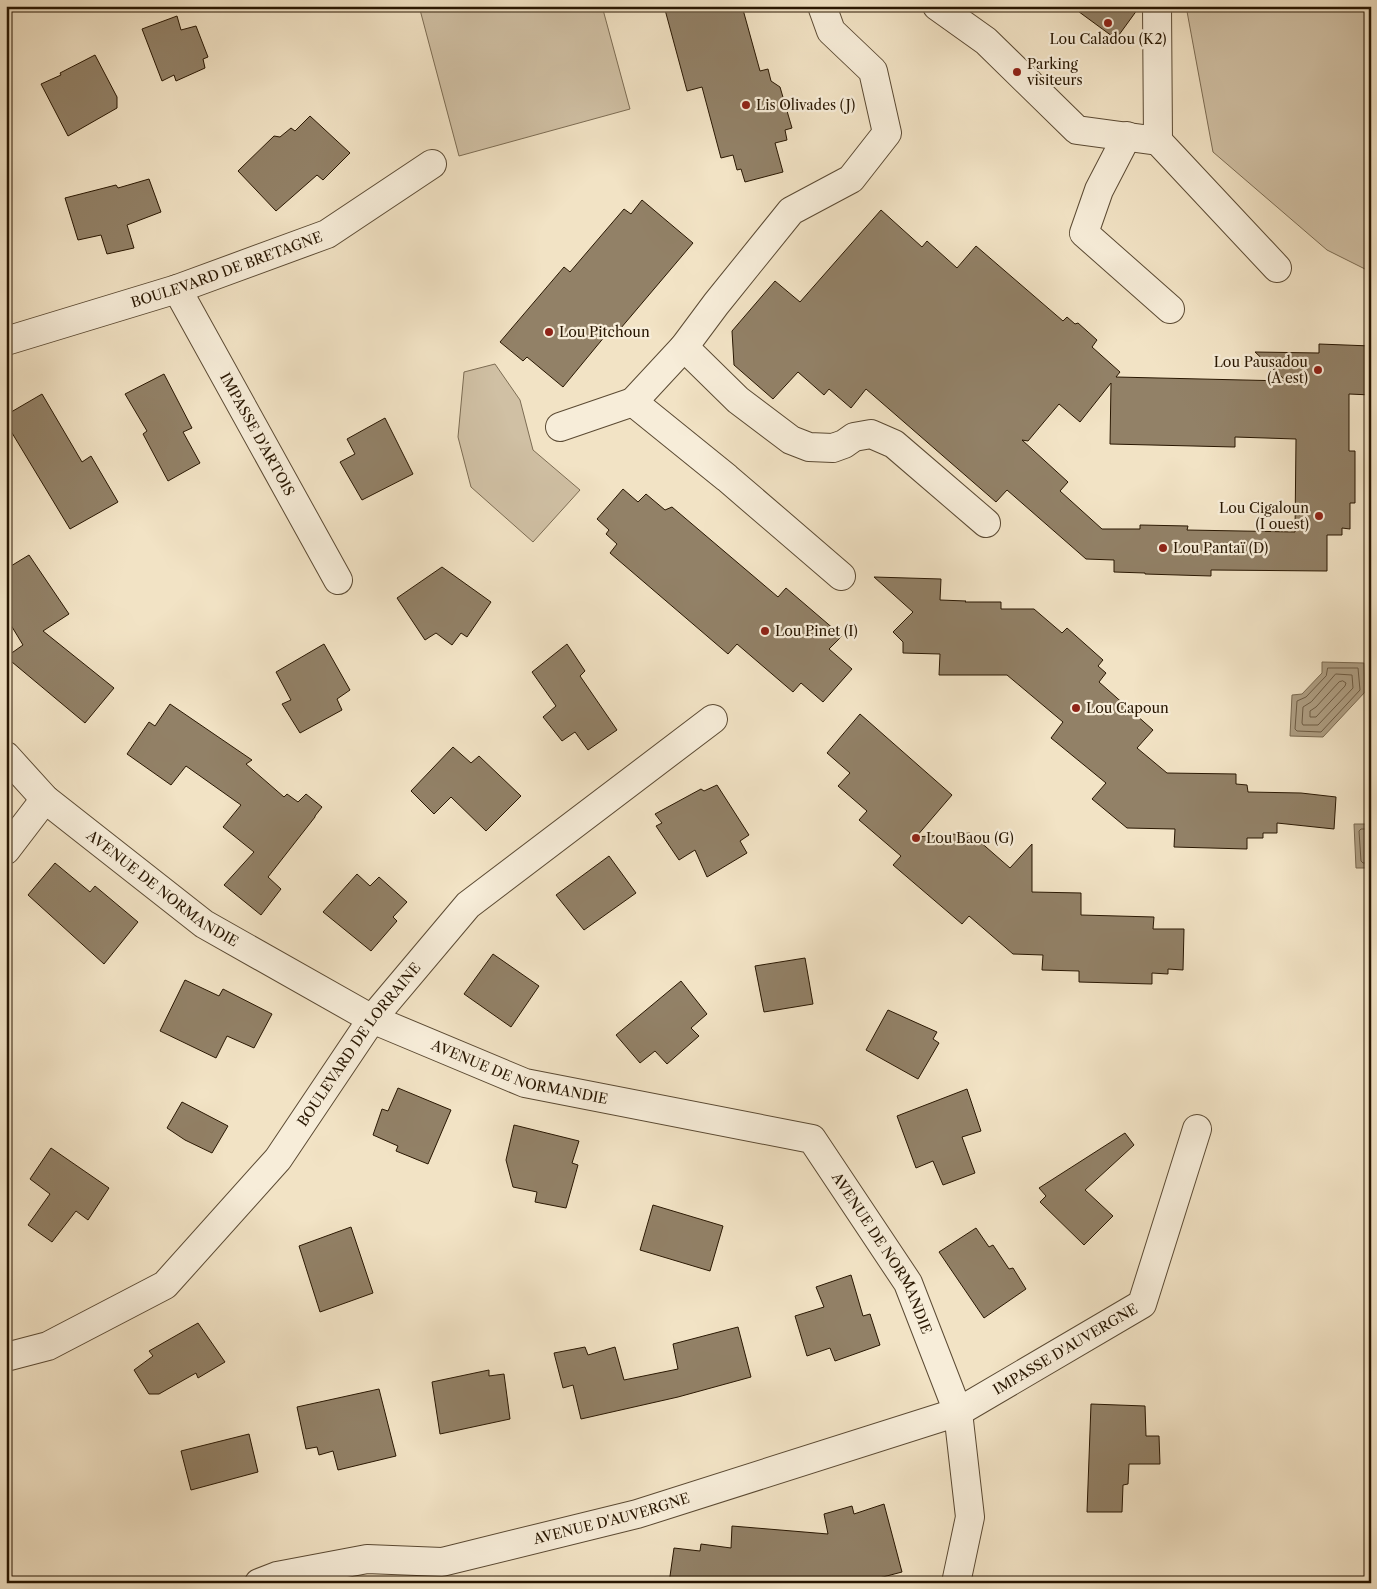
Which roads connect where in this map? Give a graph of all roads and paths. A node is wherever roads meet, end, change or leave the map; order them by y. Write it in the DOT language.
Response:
graph roads {
  1 [pos="822,6"];
  2 [pos="937,6"];
  3 [pos="1157,6"];
  4 [pos="1127,136"];
  5 [pos="1158,140"];
  6 [pos="432,164"];
  7 [pos="1277,268"];
  8 [pos="177,289"];
  9 [pos="1170,309"];
  10 [pos="6,341"];
  11 [pos="684,347"];
  12 [pos="633,402"];
  13 [pos="560,427"];
  14 [pos="986,523"];
  15 [pos="841,576"];
  16 [pos="338,580"];
  17 [pos="713,719"];
  18 [pos="6,756"];
  19 [pos="45,799"];
  20 [pos="6,850"];
  21 [pos="372,1019"];
  22 [pos="1197,1129"];
  23 [pos="6,1357"];
  24 [pos="958,1412"];
  25 [pos="271,1580"];
  26 [pos="956,1583"];
  1 -- 11 [label="street"];
  2 -- 4 [label="street"];
  3 -- 5 [label="street"];
  4 -- 5 [label="street"];
  4 -- 9 [label="street"];
  5 -- 7 [label="street"];
  6 -- 8 [label="street, BOULEVARD DE BRETAGNE"];
  8 -- 10 [label="street, BOULEVARD DE BRETAGNE"];
  8 -- 16 [label="street, IMPASSE D'ARTOIS"];
  11 -- 12 [label="street"];
  11 -- 14 [label="street"];
  12 -- 13 [label="street"];
  12 -- 15 [label="street"];
  17 -- 21 [label="street, BOULEVARD DE LORRAINE"];
  18 -- 19 [label="street, AVENUE DE NORMANDIE"];
  19 -- 20 [label="street"];
  19 -- 21 [label="street, AVENUE DE NORMANDIE"];
  21 -- 23 [label="street, BOULEVARD DE LORRAINE"];
  21 -- 24 [label="street, AVENUE DE NORMANDIE"];
  22 -- 24 [label="street, IMPASSE D'AUVERGNE"];
  24 -- 25 [label="street, AVENUE D'AUVERGNE"];
  24 -- 26 [label="street, AVENUE DE NORMANDIE"];
}
